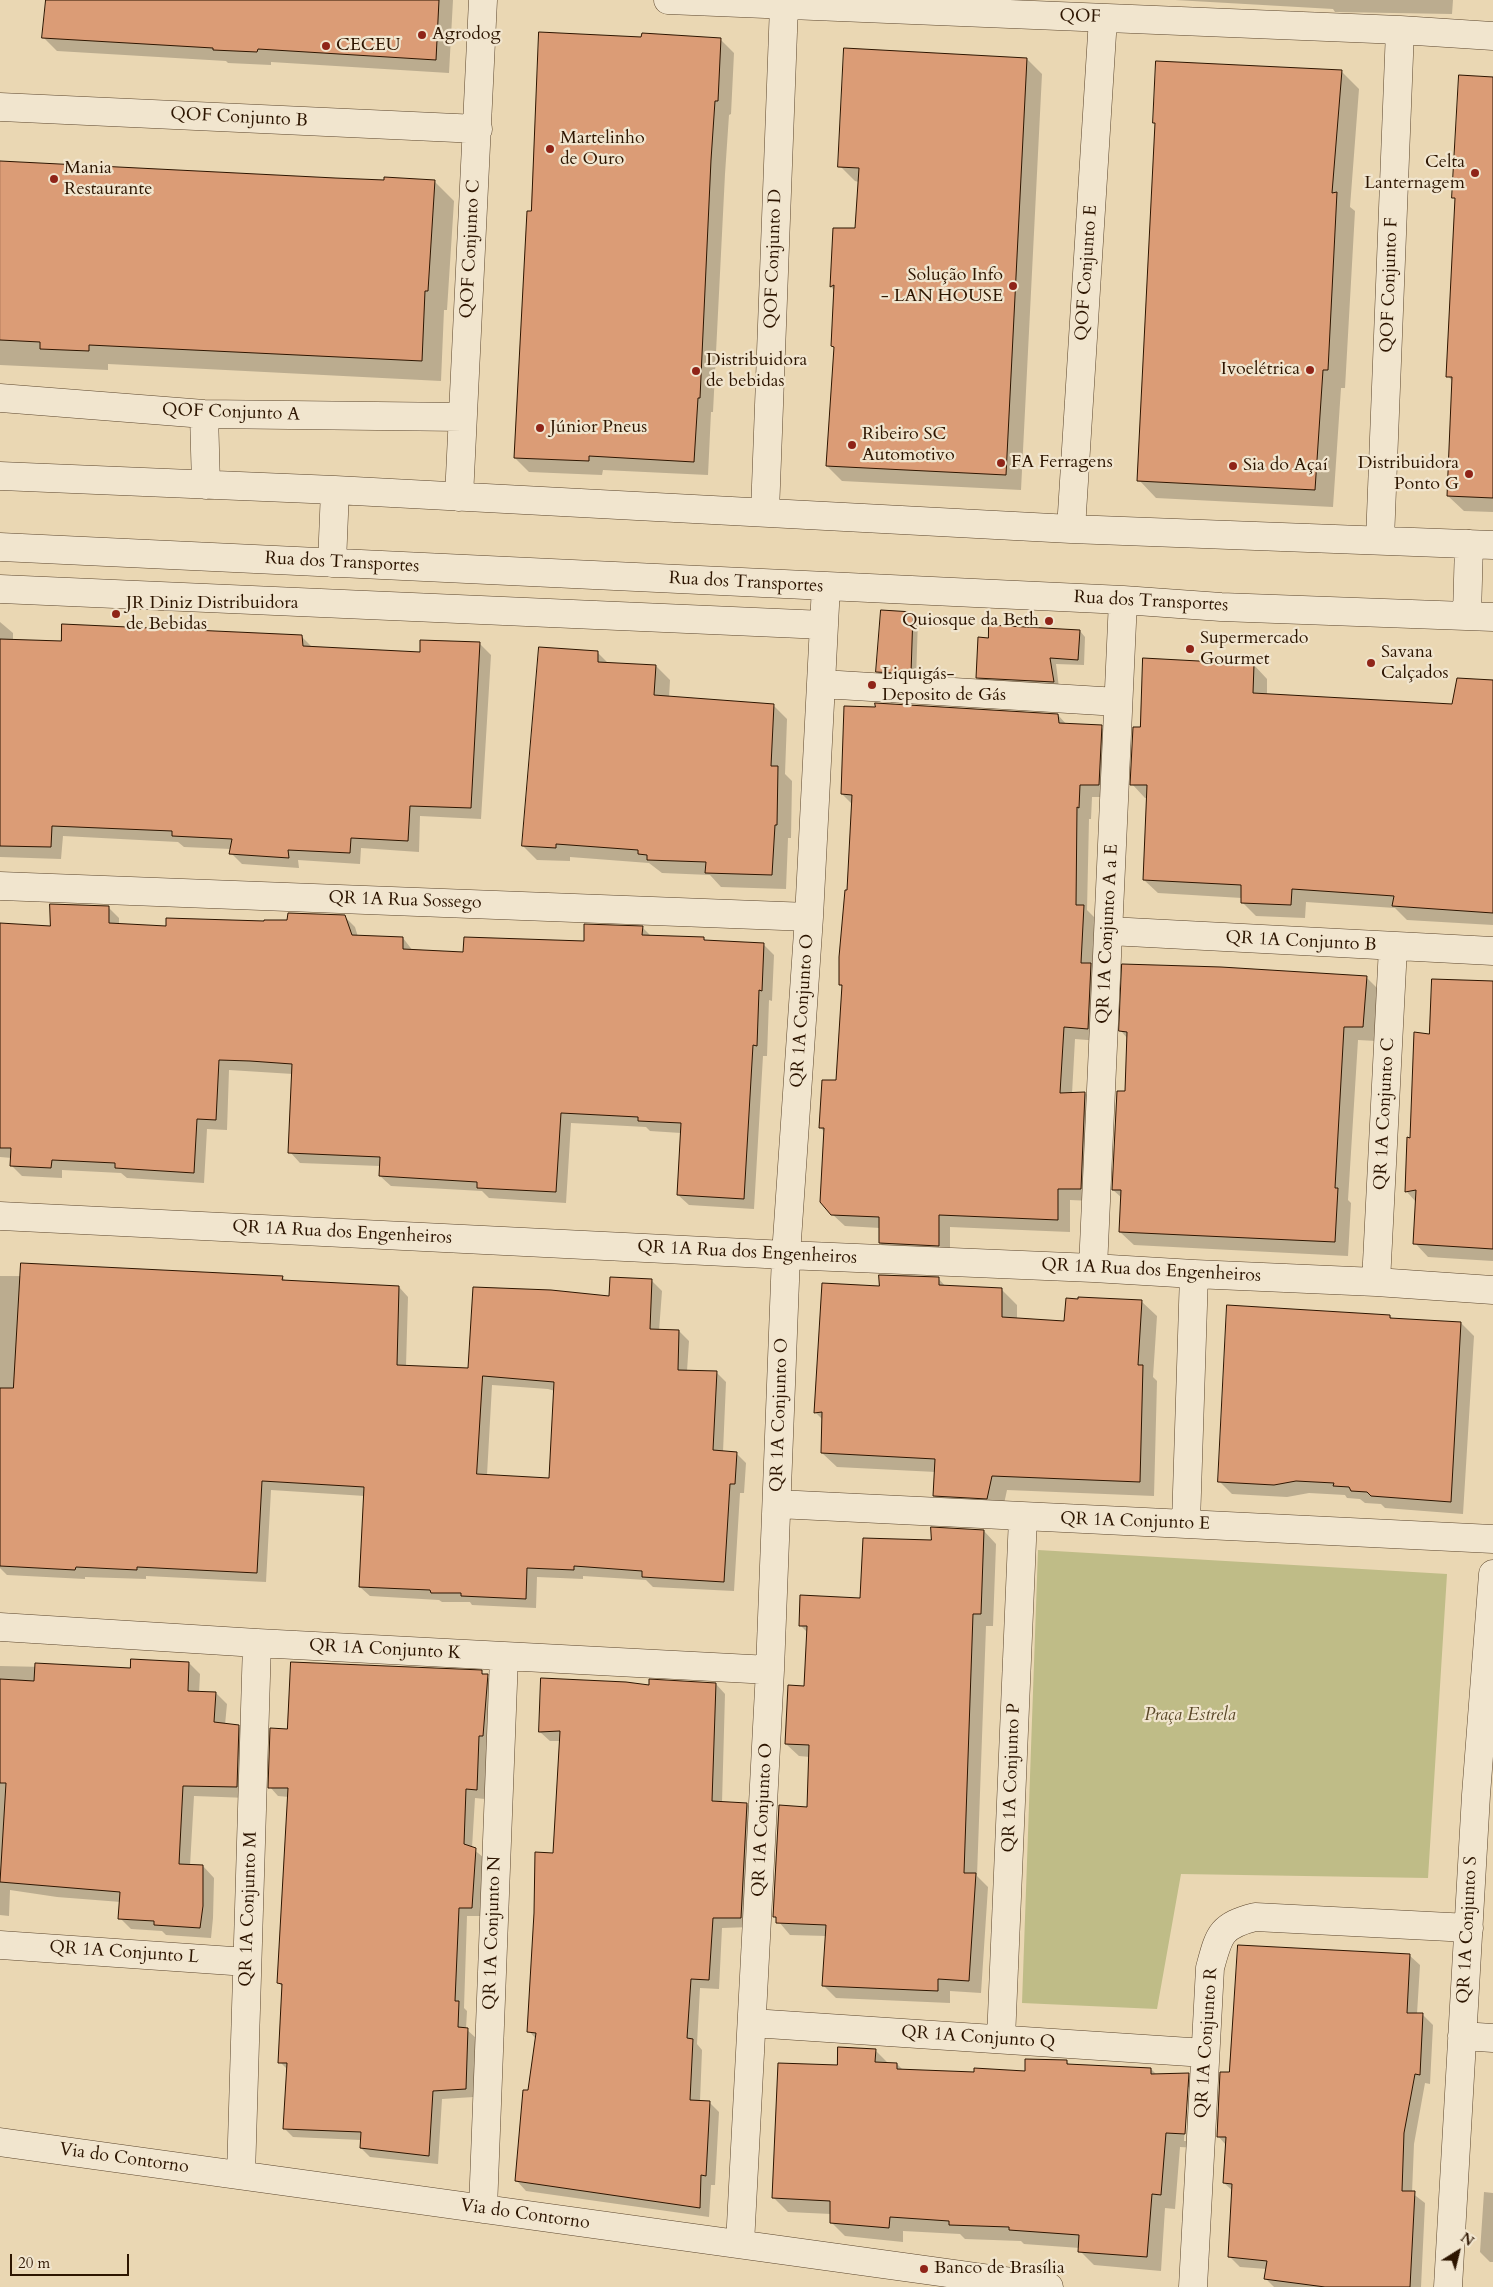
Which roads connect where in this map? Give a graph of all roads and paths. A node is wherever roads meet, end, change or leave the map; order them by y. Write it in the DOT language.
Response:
graph roads {
  1 [pos="483,0"];
  2 [pos="668,0"];
  3 [pos="784,5"];
  4 [pos="1103,18"];
  5 [pos="1400,30"];
  6 [pos="1493,36"];
  7 [pos="0,107"];
  8 [pos="478,129"];
  9 [pos="0,398"];
  10 [pos="204,414"];
  11 [pos="462,417"];
  12 [pos="0,476"];
  13 [pos="206,485"];
  14 [pos="335,490"];
  15 [pos="459,498"];
  16 [pos="765,512"];
  17 [pos="1071,529"];
  18 [pos="1380,540"];
  19 [pos="1481,544"];
  20 [pos="0,547"];
  21 [pos="332,562"];
  22 [pos="826,586"];
  23 [pos="0,589"];
  24 [pos="1123,600"];
  25 [pos="1480,616"];
  26 [pos="824,624"];
  27 [pos="822,684"];
  28 [pos="1118,702"];
  29 [pos="0,886"];
  30 [pos="809,917"];
  31 [pos="1109,931"];
  32 [pos="1393,947"];
  33 [pos="1493,951"];
  34 [pos="0,1216"];
  35 [pos="786,1255"];
  36 [pos="1093,1268"];
  37 [pos="1194,1274"];
  38 [pos="1376,1282"];
  39 [pos="1493,1290"];
  40 [pos="777,1504"];
  41 [pos="1023,1517"];
  42 [pos="1186,1523"];
  43 [pos="1493,1539"];
  44 [pos="1493,1574"];
  45 [pos="0,1628"];
  46 [pos="257,1644"];
  47 [pos="504,1657"];
  48 [pos="770,1670"];
  49 [pos="1484,1796"];
  50 [pos="1469,1928"];
  51 [pos="0,1945"];
  52 [pos="247,1962"];
  53 [pos="752,2023"];
  54 [pos="1462,2036"];
  55 [pos="1493,2038"];
  56 [pos="1001,2039"];
  57 [pos="1205,2053"];
  58 [pos="0,2142"];
  59 [pos="241,2175"];
  60 [pos="483,2209"];
  61 [pos="740,2244"];
  62 [pos="1049,2287"];
  63 [pos="1193,2287"];
  64 [pos="1448,2287"];
  1 -- 8 [label="street, QOF Conjunto C"];
  2 -- 3 [label="street, QOF"];
  3 -- 4 [label="street, QOF"];
  3 -- 16 [label="street, QOF Conjunto D"];
  4 -- 5 [label="street, QOF"];
  4 -- 17 [label="street, QOF Conjunto E"];
  5 -- 6 [label="street, QOF"];
  5 -- 18 [label="street, QOF Conjunto F"];
  7 -- 8 [label="street, QOF Conjunto B"];
  8 -- 11 [label="street, QOF Conjunto C"];
  9 -- 10 [label="street, QOF Conjunto A"];
  10 -- 11 [label="street, QOF Conjunto A"];
  10 -- 13 [label="street"];
  11 -- 15 [label="street, QOF Conjunto C"];
  12 -- 13 [label="street"];
  13 -- 14 [label="street"];
  14 -- 15 [label="street"];
  14 -- 21 [label="street"];
  15 -- 16 [label="street"];
  16 -- 17 [label="street"];
  17 -- 18 [label="street"];
  18 -- 19 [label="street"];
  19 -- 25 [label="street"];
  20 -- 21 [label="street, Rua dos Transportes"];
  21 -- 22 [label="street, Rua dos Transportes"];
  22 -- 24 [label="street, Rua dos Transportes"];
  22 -- 26 [label="street, QR 1A Conjunto O"];
  23 -- 26 [label="street"];
  24 -- 25 [label="street, Rua dos Transportes"];
  24 -- 28 [label="street, QR 1A Conjunto A a E"];
  26 -- 27 [label="street, QR 1A Conjunto O"];
  27 -- 28 [label="street"];
  27 -- 30 [label="street, QR 1A Conjunto O"];
  28 -- 31 [label="street, QR 1A Conjunto A a E"];
  29 -- 30 [label="street, QR 1A Rua Sossego"];
  30 -- 35 [label="street, QR 1A Conjunto O"];
  31 -- 32 [label="street, QR 1A Conjunto B"];
  31 -- 36 [label="street, QR 1A Conjunto A a E"];
  32 -- 33 [label="street, QR 1A Conjunto B"];
  32 -- 38 [label="street, QR 1A Conjunto C"];
  34 -- 35 [label="street, QR 1A Rua dos Engenheiros"];
  35 -- 36 [label="street, QR 1A Rua dos Engenheiros"];
  35 -- 40 [label="street, QR 1A Conjunto O"];
  36 -- 37 [label="street, QR 1A Rua dos Engenheiros"];
  37 -- 38 [label="street, QR 1A Rua dos Engenheiros"];
  37 -- 42 [label="street"];
  38 -- 39 [label="street, QR 1A Rua dos Engenheiros"];
  40 -- 41 [label="street, QR 1A Conjunto E"];
  40 -- 48 [label="street, QR 1A Conjunto O"];
  41 -- 42 [label="street, QR 1A Conjunto E"];
  41 -- 56 [label="street, QR 1A Conjunto P"];
  42 -- 43 [label="street, QR 1A Conjunto E"];
  44 -- 49 [label="street, QR 1A Conjunto S"];
  45 -- 46 [label="street, QR 1A Conjunto K"];
  46 -- 47 [label="street, QR 1A Conjunto K"];
  46 -- 52 [label="street, QR 1A Conjunto M"];
  47 -- 48 [label="street, QR 1A Conjunto K"];
  47 -- 60 [label="street, QR 1A Conjunto N"];
  48 -- 53 [label="street, QR 1A Conjunto O"];
  49 -- 50 [label="street, QR 1A Conjunto S"];
  50 -- 54 [label="street, QR 1A Conjunto S"];
  50 -- 57 [label="street, QR 1A Conjunto R"];
  51 -- 52 [label="street, QR 1A Conjunto L"];
  52 -- 59 [label="street, QR 1A Conjunto M"];
  53 -- 56 [label="street, QR 1A Conjunto Q"];
  53 -- 61 [label="street, QR 1A Conjunto O"];
  54 -- 55 [label="street"];
  54 -- 64 [label="street, QR 1A Conjunto S"];
  56 -- 57 [label="street, QR 1A Conjunto Q"];
  57 -- 63 [label="street, QR 1A Conjunto R"];
  58 -- 59 [label="street, Via do Contorno"];
  59 -- 60 [label="street, Via do Contorno"];
  60 -- 61 [label="street, Via do Contorno"];
  61 -- 62 [label="street, Via do Contorno"];
}
